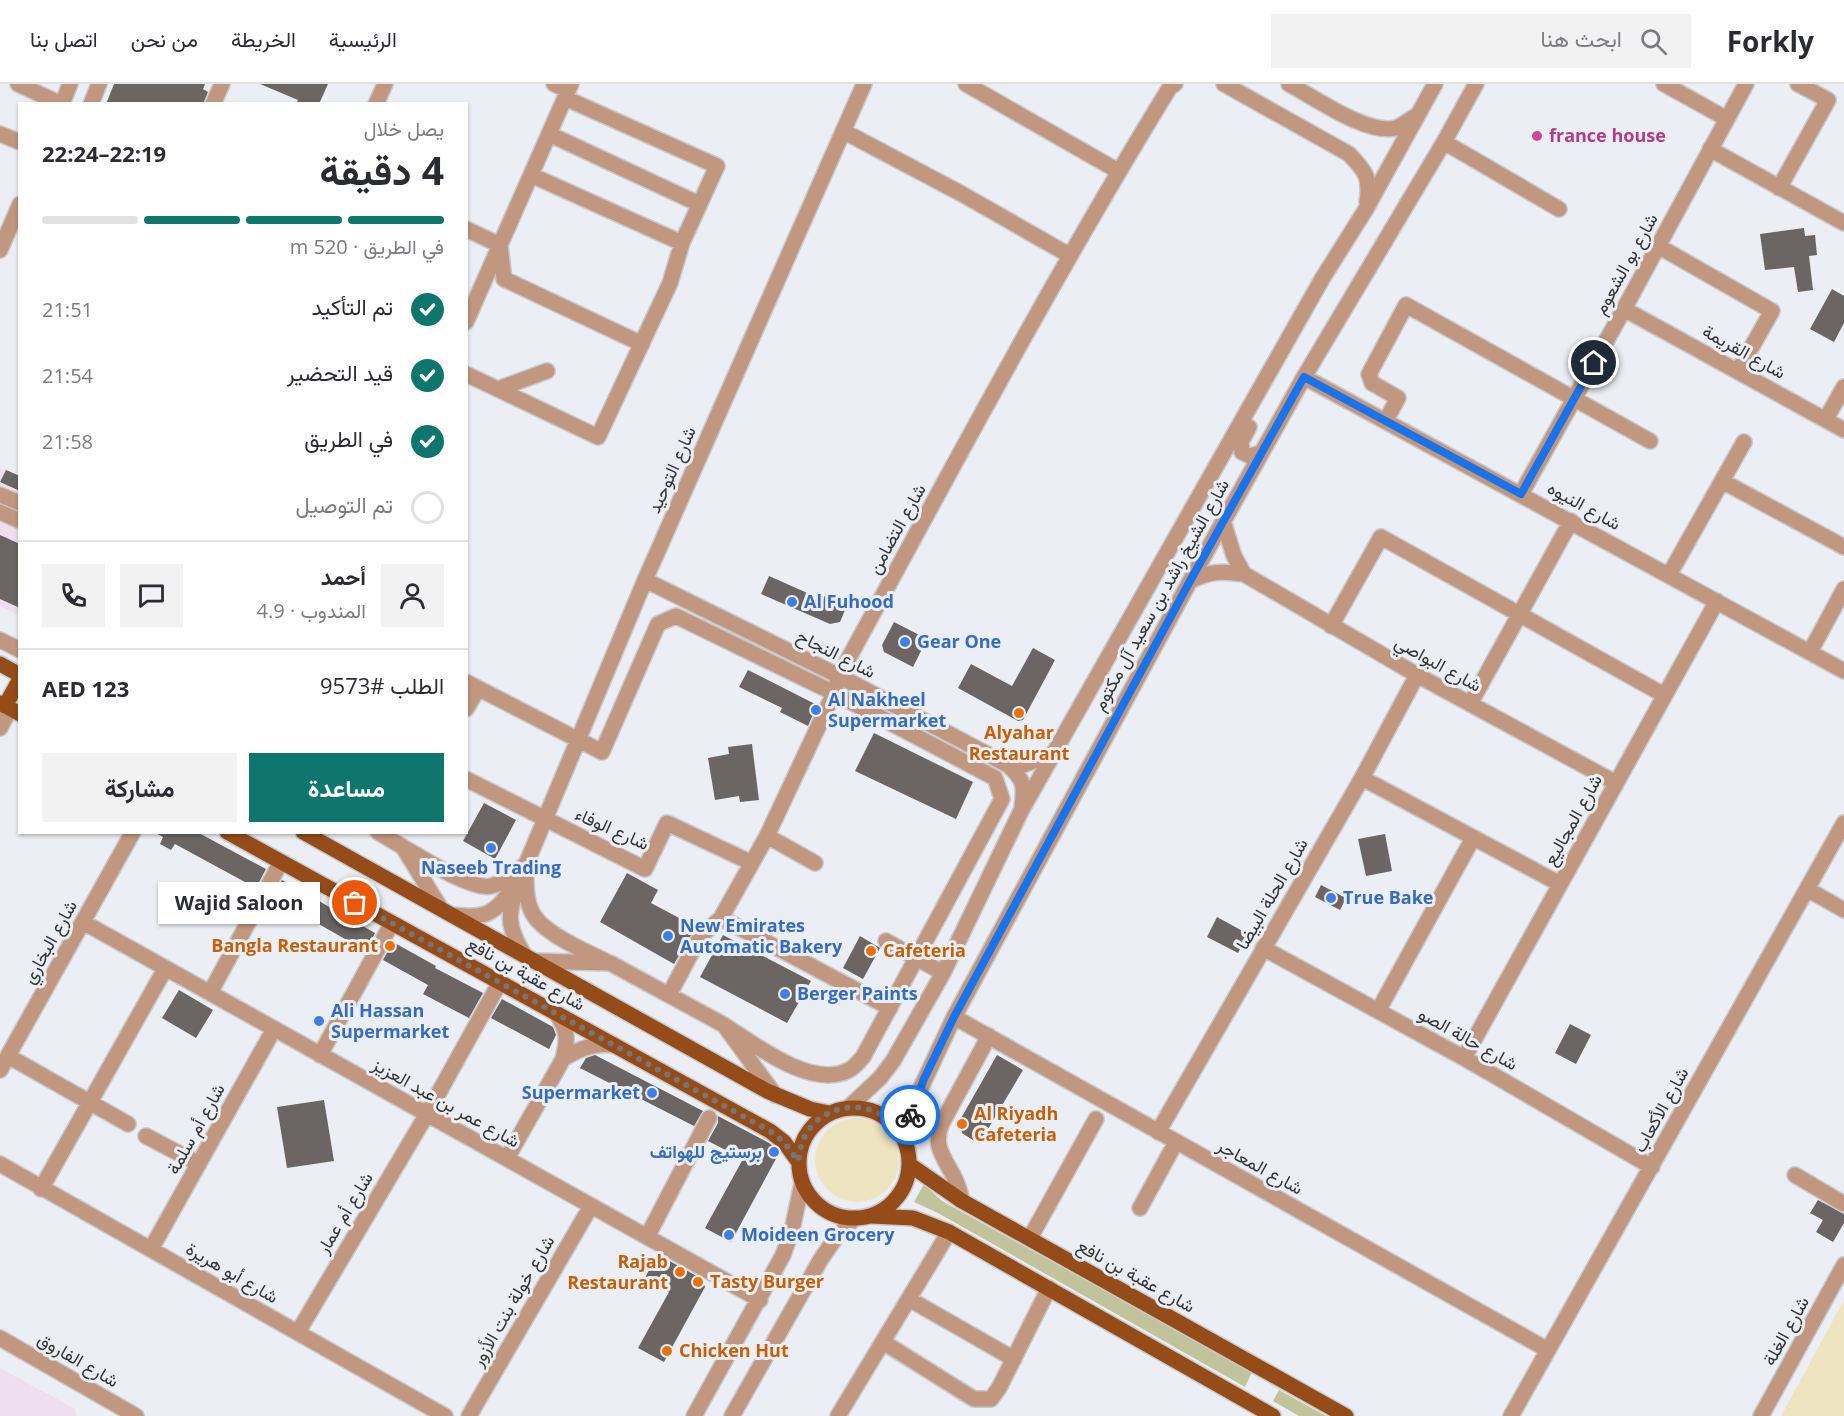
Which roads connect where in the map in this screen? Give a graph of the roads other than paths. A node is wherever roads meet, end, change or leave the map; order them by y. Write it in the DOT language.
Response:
graph roads {
  1 [pos="18,84"];
  2 [pos="70,84"];
  3 [pos="99,84"];
  4 [pos="222,84"];
  5 [pos="385,84"];
  6 [pos="554,84"];
  7 [pos="864,84"];
  8 [pos="966,84"];
  9 [pos="1224,84"];
  10 [pos="1289,84"];
  11 [pos="1435,84"];
  12 [pos="1476,84"];
  13 [pos="1664,84"];
  14 [pos="1746,84"];
  15 [pos="1798,84"];
  16 [pos="1172,85"];
  17 [pos="568,91"];
  18 [pos="58,102"];
  19 [pos="63,102"];
  20 [pos="91,102"];
  21 [pos="214,102"];
  22 [pos="377,102"];
  23 [pos="1418,114"];
  24 [pos="1727,119"];
  25 [pos="843,131"];
  26 [pos="0,134"];
  27 [pos="549,134"];
  28 [pos="18,141"];
  29 [pos="1444,142"];
  30 [pos="1710,149"];
  31 [pos="1118,171"];
  32 [pos="531,175"];
  33 [pos="1779,188"];
  34 [pos="699,204"];
  35 [pos="18,209"];
  36 [pos="1366,209"];
  37 [pos="1559,209"];
  38 [pos="1844,224"];
  39 [pos="468,230"];
  40 [pos="682,243"];
  41 [pos="500,245"];
  42 [pos="1658,246"];
  43 [pos="0,250"];
  44 [pos="1069,255"];
  45 [pos="1322,279"];
  46 [pos="1624,309"];
  47 [pos="468,317"];
  48 [pos="642,344"];
  49 [pos="547,371"];
  50 [pos="1738,371"];
  51 [pos="468,375"];
  52 [pos="1304,377"];
  53 [pos="1844,387"];
  54 [pos="498,389"];
  55 [pos="1574,399"];
  56 [pos="1826,419"];
  57 [pos="1386,420"];
  58 [pos="1844,430"];
  59 [pos="1650,441"];
  60 [pos="1744,442"];
  61 [pos="1261,453"];
  62 [pos="1722,481"];
  63 [pos="0,488"];
  64 [pos="1521,494"];
  65 [pos="0,495"];
  66 [pos="18,495"];
  67 [pos="18,502"];
  68 [pos="0,505"];
  69 [pos="0,512"];
  70 [pos="18,513"];
  71 [pos="18,520"];
  72 [pos="1223,521"];
  73 [pos="1571,521"];
  74 [pos="1844,547"];
  75 [pos="1244,574"];
  76 [pos="1669,575"];
  77 [pos="645,580"];
  78 [pos="1190,581"];
  79 [pos="1844,589"];
  80 [pos="1717,600"];
  81 [pos="1520,614"];
  82 [pos="1331,626"];
  83 [pos="0,640"];
  84 [pos="18,649"];
  85 [pos="1810,652"];
  86 [pos="0,664"];
  87 [pos="1844,671"];
  88 [pos="1418,675"];
  89 [pos="18,676"];
  90 [pos="839,676"];
  91 [pos="18,683"];
  92 [pos="472,686"];
  93 [pos="834,693"];
  94 [pos="1664,695"];
  95 [pos="468,701"];
  96 [pos="1470,704"];
  97 [pos="9,708"];
  98 [pos="0,728"];
  99 [pos="578,739"];
  100 [pos="1054,753"];
  101 [pos="1008,765"];
  102 [pos="1362,778"];
  103 [pos="468,780"];
  104 [pos="1616,783"];
  105 [pos="1021,811"];
  106 [pos="545,819"];
  107 [pos="1844,823"];
  108 [pos="132,834"];
  109 [pos="231,834"];
  110 [pos="307,834"];
  111 [pos="382,834"];
  112 [pos="767,836"];
  113 [pos="1473,838"];
  114 [pos="403,846"];
  115 [pos="281,862"];
  116 [pos="752,863"];
  117 [pos="815,863"];
  118 [pos="524,869"];
  119 [pos="1560,884"];
  120 [pos="1807,889"];
  121 [pos="1844,910"];
  122 [pos="445,912"];
  123 [pos="722,918"];
  124 [pos="83,922"];
  125 [pos="392,923"];
  126 [pos="886,941"];
  127 [pos="1263,948"];
  128 [pos="530,958"];
  129 [pos="917,958"];
  130 [pos="610,963"];
  131 [pos="165,969"];
  132 [pos="943,972"];
  133 [pos="500,982"];
  134 [pos="210,993"];
  135 [pos="669,995"];
  136 [pos="890,1008"];
  137 [pos="1378,1011"];
  138 [pos="556,1013"];
  139 [pos="954,1017"];
  140 [pos="724,1025"];
  141 [pos="274,1029"];
  142 [pos="989,1036"];
  143 [pos="615,1045"];
  144 [pos="320,1055"];
  145 [pos="8,1056"];
  146 [pos="1464,1058"];
  147 [pos="563,1059"];
  148 [pos="0,1070"];
  149 [pos="775,1095"];
  150 [pos="90,1103"];
  151 [pos="849,1107"];
  152 [pos="829,1113"];
  153 [pos="427,1114"];
  154 [pos="709,1118"];
  155 [pos="1096,1119"];
  156 [pos="128,1124"];
  157 [pos="1158,1132"];
  158 [pos="146,1136"];
  159 [pos="903,1137"];
  160 [pos="1176,1142"];
  161 [pos="507,1158"];
  162 [pos="798,1161"];
  163 [pos="0,1164"];
  164 [pos="199,1164"];
  165 [pos="910,1165"];
  166 [pos="1652,1167"];
  167 [pos="1795,1175"];
  168 [pos="802,1183"];
  169 [pos="41,1189"];
  170 [pos="962,1201"];
  171 [pos="1844,1204"];
  172 [pos="591,1206"];
  173 [pos="1140,1208"];
  174 [pos="871,1216"];
  175 [pos="855,1218"];
  176 [pos="949,1232"];
  177 [pos="647,1237"];
  178 [pos="1030,1238"];
  179 [pos="151,1249"];
  180 [pos="1844,1265"];
  181 [pos="1049,1288"];
  182 [pos="909,1299"];
  183 [pos="760,1300"];
  184 [pos="298,1332"];
  185 [pos="0,1338"];
  186 [pos="883,1342"];
  187 [pos="1548,1350"];
  188 [pos="1014,1359"];
  189 [pos="116,1411"];
  190 [pos="136,1416"];
  191 [pos="445,1416"];
  192 [pos="469,1416"];
  193 [pos="694,1416"];
  194 [pos="732,1416"];
  195 [pos="838,1416"];
  196 [pos="1273,1416"];
  197 [pos="1346,1416"];
  198 [pos="1511,1416"];
  199 [pos="1761,1416"];
  1 -- 18 [label="street"];
  2 -- 19 [label="street"];
  3 -- 20 [label="street"];
  4 -- 21 [label="street"];
  5 -- 22 [label="street"];
  6 -- 17 [label="street"];
  7 -- 25 [label="street, شارع التوحيد"];
  8 -- 31 [label="street"];
  9 -- 36 [label="street"];
  10 -- 23 [label="street"];
  11 -- 23 [label="street, شارع الشيخ راشد بن سعيد آل مكتوم"];
  12 -- 29 [label="street, شارع الشيخ راشد بن سعيد آل مكتوم"];
  13 -- 24 [label="street"];
  14 -- 24 [label="street, شارع بو الشعوم"];
  15 -- 33 [label="street"];
  16 -- 31 [label="street, شارع التضامن"];
  17 -- 27 [label="street"];
  17 -- 34 [label="street"];
  23 -- 36 [label="street, شارع الشيخ راشد بن سعيد آل مكتوم"];
  24 -- 30 [label="street, شارع بو الشعوم"];
  25 -- 44 [label="street"];
  25 -- 77 [label="street, شارع التوحيد"];
  26 -- 28 [label="street"];
  27 -- 32 [label="street"];
  27 -- 34 [label="street"];
  29 -- 37 [label="street"];
  29 -- 52 [label="street, شارع الشيخ راشد بن سعيد آل مكتوم"];
  30 -- 33 [label="street"];
  30 -- 42 [label="street, شارع بو الشعوم"];
  31 -- 44 [label="street, شارع التضامن"];
  32 -- 40 [label="street"];
  32 -- 41 [label="street"];
  33 -- 38 [label="street"];
  34 -- 40 [label="street"];
  35 -- 43 [label="street"];
  36 -- 45 [label="street, شارع الشيخ راشد بن سعيد آل مكتوم"];
  39 -- 41 [label="street"];
  40 -- 48 [label="street"];
  41 -- 47 [label="street"];
  41 -- 48 [label="street"];
  42 -- 46 [label="street, شارع بو الشعوم"];
  42 -- 50 [label="street"];
  44 -- 90 [label="street, شارع التضامن"];
  45 -- 61 [label="street"];
  45 -- 100 [label="street, شارع الشيخ راشد بن سعيد آل مكتوم"];
  46 -- 50 [label="street, شارع القريمة"];
  46 -- 55 [label="street, شارع بو الشعوم"];
  48 -- 54 [label="street"];
  49 -- 54 [label="street"];
  50 -- 56 [label="street, شارع القريمة"];
  51 -- 54 [label="street"];
  52 -- 57 [label="street, شارع النيوه"];
  52 -- 61 [label="street, شارع الشيخ راشد بن سعيد آل مكتوم"];
  53 -- 56 [label="street"];
  55 -- 57 [label="street"];
  55 -- 59 [label="street"];
  55 -- 64 [label="street, شارع بو الشعوم"];
  56 -- 58 [label="street, شارع القريمة"];
  57 -- 64 [label="street, شارع النيوه"];
  60 -- 62 [label="street"];
  61 -- 72 [label="street, شارع الشيخ راشد بن سعيد آل مكتوم"];
  62 -- 74 [label="street"];
  62 -- 76 [label="street"];
  63 -- 66 [label="street"];
  64 -- 73 [label="street, شارع النيوه"];
  65 -- 67 [label="street"];
  68 -- 70 [label="street"];
  69 -- 71 [label="street"];
  72 -- 75 [label="street"];
  72 -- 78 [label="street, شارع الشيخ راشد بن سعيد آل مكتوم"];
  73 -- 76 [label="street, شارع النيوه"];
  73 -- 81 [label="street"];
  75 -- 78 [label="street, شارع البواصي"];
  75 -- 82 [label="street, شارع البواصي"];
  76 -- 80 [label="street, شارع النيوه"];
  77 -- 90 [label="street, شارع النجاح"];
  77 -- 99 [label="street, شارع التوحيد"];
  78 -- 139 [label="street, شارع الشيخ راشد بن سعيد آل مكتوم"];
  79 -- 85 [label="street"];
  80 -- 85 [label="street, شارع النيوه"];
  80 -- 94 [label="street, شارع المجاليع"];
  81 -- 82 [label="street"];
  81 -- 94 [label="street"];
  81 -- 96 [label="street"];
  82 -- 88 [label="street, شارع البواصي"];
  83 -- 84 [label="street"];
  85 -- 87 [label="street, شارع النيوه"];
  86 -- 89 [label="main road"];
  88 -- 96 [label="street, شارع البواصي"];
  88 -- 102 [label="street, شارع الحلة البيضا"];
  90 -- 93 [label="street, شارع التضامن"];
  90 -- 101 [label="street, شارع النجاح"];
  91 -- 97 [label="main road"];
  92 -- 95 [label="street"];
  92 -- 99 [label="street"];
  93 -- 99 [label="street"];
  93 -- 112 [label="street, شارع التضامن"];
  93 -- 129 [label="street"];
  94 -- 104 [label="street, شارع المجاليع"];
  96 -- 104 [label="street, شارع البواصي"];
  97 -- 98 [label="street"];
  99 -- 106 [label="street, شارع التوحيد"];
  100 -- 101 [label="street"];
  100 -- 105 [label="street, شارع الشيخ راشد بن سعيد آل مكتوم"];
  101 -- 105 [label="street, شارع النجاح"];
  102 -- 113 [label="street"];
  102 -- 127 [label="street, شارع الحلة البيضا"];
  103 -- 106 [label="street, شارع الوفاء"];
  104 -- 119 [label="street, شارع المجاليع"];
  105 -- 132 [label="street, شارع الشيخ راشد بن سعيد آل مكتوم"];
  106 -- 116 [label="street, شارع الوفاء"];
  106 -- 118 [label="street, شارع التوحيد"];
  107 -- 120 [label="street, شارع الأكعاب"];
  108 -- 124 [label="street, شارع البخاري"];
  109 -- 115 [label="main road, شارع عقبة بن نافع"];
  110 -- 122 [label="main road, شارع عقبة بن نافع"];
  111 -- 114 [label="street"];
  112 -- 116 [label="street, شارع التضامن"];
  112 -- 117 [label="street"];
  113 -- 119 [label="street"];
  113 -- 137 [label="street"];
  114 -- 118 [label="street"];
  114 -- 122 [label="street"];
  115 -- 125 [label="main road, شارع عقبة بن نافع"];
  115 -- 134 [label="street"];
  116 -- 123 [label="street, شارع التضامن"];
  118 -- 122 [label="street, شارع التوحيد"];
  118 -- 128 [label="street, شارع التوحيد"];
  118 -- 130 [label="street"];
  119 -- 146 [label="street, شارع المجاليع"];
  120 -- 121 [label="street"];
  120 -- 166 [label="street, شارع الأكعاب"];
  122 -- 128 [label="main road, شارع عقبة بن نافع"];
  123 -- 135 [label="street, شارع التضامن"];
  123 -- 136 [label="street"];
  124 -- 131 [label="street, شارع عمر بن عبد العزيز"];
  124 -- 145 [label="street, شارع البخاري"];
  125 -- 133 [label="main road, شارع عقبة بن نافع"];
  125 -- 144 [label="street"];
  126 -- 129 [label="street"];
  127 -- 137 [label="street, شارع حالة الصو"];
  127 -- 157 [label="street, شارع الحلة البيضا"];
  128 -- 130 [label="street"];
  128 -- 149 [label="main road, شارع عقبة بن نافع"];
  129 -- 132 [label="street"];
  129 -- 136 [label="street"];
  130 -- 135 [label="street"];
  131 -- 134 [label="street, شارع عمر بن عبد العزيز"];
  131 -- 150 [label="street"];
  132 -- 151 [label="street, شارع الشيخ راشد بن سعيد آل مكتوم"];
  133 -- 138 [label="main road, شارع عقبة بن نافع"];
  133 -- 153 [label="street, شارع أم عمار"];
  134 -- 141 [label="street, شارع عمر بن عبد العزيز"];
  135 -- 140 [label="street"];
  136 -- 140 [label="street"];
  137 -- 146 [label="street, شارع حالة الصو"];
  138 -- 143 [label="main road, شارع عقبة بن نافع"];
  138 -- 147 [label="street"];
  139 -- 142 [label="street, شارع المعاجر"];
  139 -- 159 [label="street, شارع الشيخ راشد بن سعيد آل مكتوم"];
  140 -- 149 [label="street"];
  141 -- 144 [label="street, شارع عمر بن عبد العزيز"];
  141 -- 164 [label="street, شارع أم سلمة"];
  142 -- 157 [label="street, شارع المعاجر"];
  142 -- 170 [label="street"];
  143 -- 147 [label="street"];
  143 -- 162 [label="main road, شارع عقبة بن نافع"];
  144 -- 153 [label="street, شارع عمر بن عبد العزيز"];
  145 -- 148 [label="street, شارع البخاري"];
  145 -- 150 [label="street"];
  146 -- 166 [label="street, شارع حالة الصو"];
  147 -- 161 [label="street"];
  149 -- 152 [label="main road, شارع عقبة بن نافع"];
  150 -- 156 [label="street"];
  150 -- 169 [label="street"];
  151 -- 152 [label="main road"];
  151 -- 159 [label="main road"];
  152 -- 162 [label="main road"];
  153 -- 161 [label="street, شارع عمر بن عبد العزيز"];
  153 -- 184 [label="street, شارع أم عمار"];
  154 -- 177 [label="street"];
  155 -- 178 [label="street"];
  157 -- 160 [label="street, شارع المعاجر"];
  158 -- 164 [label="street"];
  159 -- 165 [label="main road"];
  160 -- 173 [label="street"];
  160 -- 187 [label="street, شارع المعاجر"];
  161 -- 172 [label="street, شارع عمر بن عبد العزيز"];
  162 -- 168 [label="main road"];
  163 -- 169 [label="street, شارع أبو هريرة"];
  164 -- 179 [label="street, شارع أم سلمة"];
  165 -- 170 [label="main road, شارع عقبة بن نافع"];
  165 -- 174 [label="main road"];
  166 -- 187 [label="street, شارع الأكعاب"];
  167 -- 171 [label="street"];
  168 -- 175 [label="main road"];
  168 -- 183 [label="street"];
  169 -- 179 [label="street, شارع أبو هريرة"];
  170 -- 178 [label="main road, شارع عقبة بن نافع"];
  172 -- 177 [label="street, شارع عمر بن عبد العزيز"];
  172 -- 192 [label="street, شارع خولة بنت الأزور"];
  174 -- 175 [label="main road"];
  174 -- 176 [label="main road"];
  175 -- 194 [label="street"];
  176 -- 181 [label="main road"];
  176 -- 182 [label="street"];
  177 -- 183 [label="street, شارع عمر بن عبد العزيز"];
  178 -- 197 [label="main road, شارع عقبة بن نافع"];
  179 -- 184 [label="street, شارع أبو هريرة"];
  180 -- 199 [label="street, شارع الغلة"];
  181 -- 188 [label="street"];
  181 -- 196 [label="main road"];
  182 -- 186 [label="street"];
  182 -- 188 [label="street"];
  183 -- 193 [label="street"];
  184 -- 191 [label="street, شارع أبو هريرة"];
  185 -- 189 [label="street, شارع الفاروق"];
  186 -- 188 [label="street"];
  186 -- 195 [label="street"];
  187 -- 198 [label="street, شارع الأكعاب"];
  189 -- 190 [label="street, شارع الفاروق"];
}
